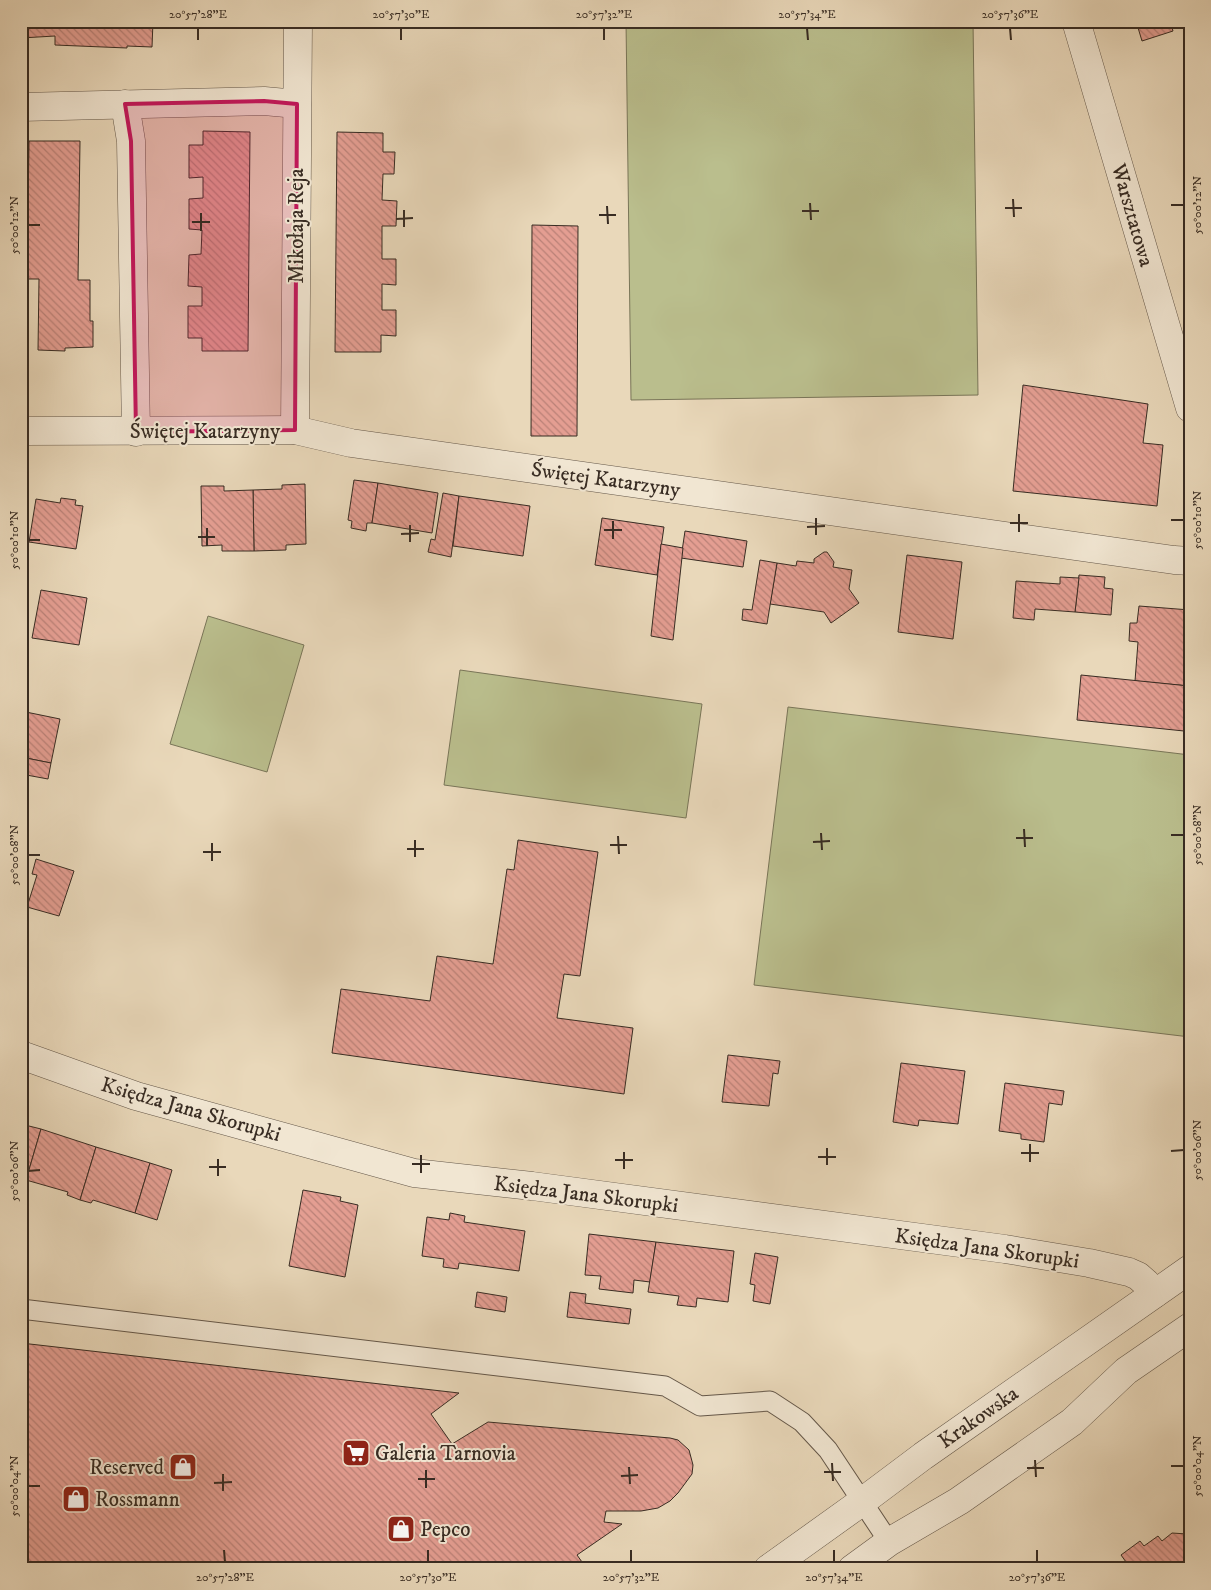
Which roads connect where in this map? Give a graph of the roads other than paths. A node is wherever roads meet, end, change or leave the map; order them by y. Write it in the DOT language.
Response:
graph roads {
  1 [pos="298,21"];
  2 [pos="1076,21"];
  3 [pos="125,104"];
  4 [pos="297,104"];
  5 [pos="21,107"];
  6 [pos="1190,408"];
  7 [pos="295,430"];
  8 [pos="21,431"];
  9 [pos="136,432"];
  10 [pos="1190,561"];
  11 [pos="21,1056"];
  12 [pos="1190,1269"];
  13 [pos="1154,1294"];
  14 [pos="21,1309"];
  15 [pos="1190,1327"];
  16 [pos="863,1501"];
  17 [pos="889,1542"];
  18 [pos="768,1569"];
  19 [pos="852,1569"];
  1 -- 4 [label="street, Mikołaja Reja"];
  2 -- 6 [label="street, Warsztatowa"];
  3 -- 4 [label="street"];
  3 -- 5 [label="street"];
  3 -- 9 [label="street"];
  4 -- 7 [label="street, Mikołaja Reja"];
  7 -- 9 [label="street, Świętej Katarzyny"];
  7 -- 10 [label="street, Świętej Katarzyny"];
  8 -- 9 [label="street, Świętej Katarzyny"];
  11 -- 13 [label="street, Księdza Jana Skorupki"];
  12 -- 13 [label="street, Krakowska"];
  13 -- 16 [label="street, Krakowska"];
  14 -- 16 [label="lane"];
  15 -- 17 [label="street"];
  16 -- 17 [label="lane"];
  16 -- 18 [label="street, Krakowska"];
  17 -- 19 [label="street"];
}
